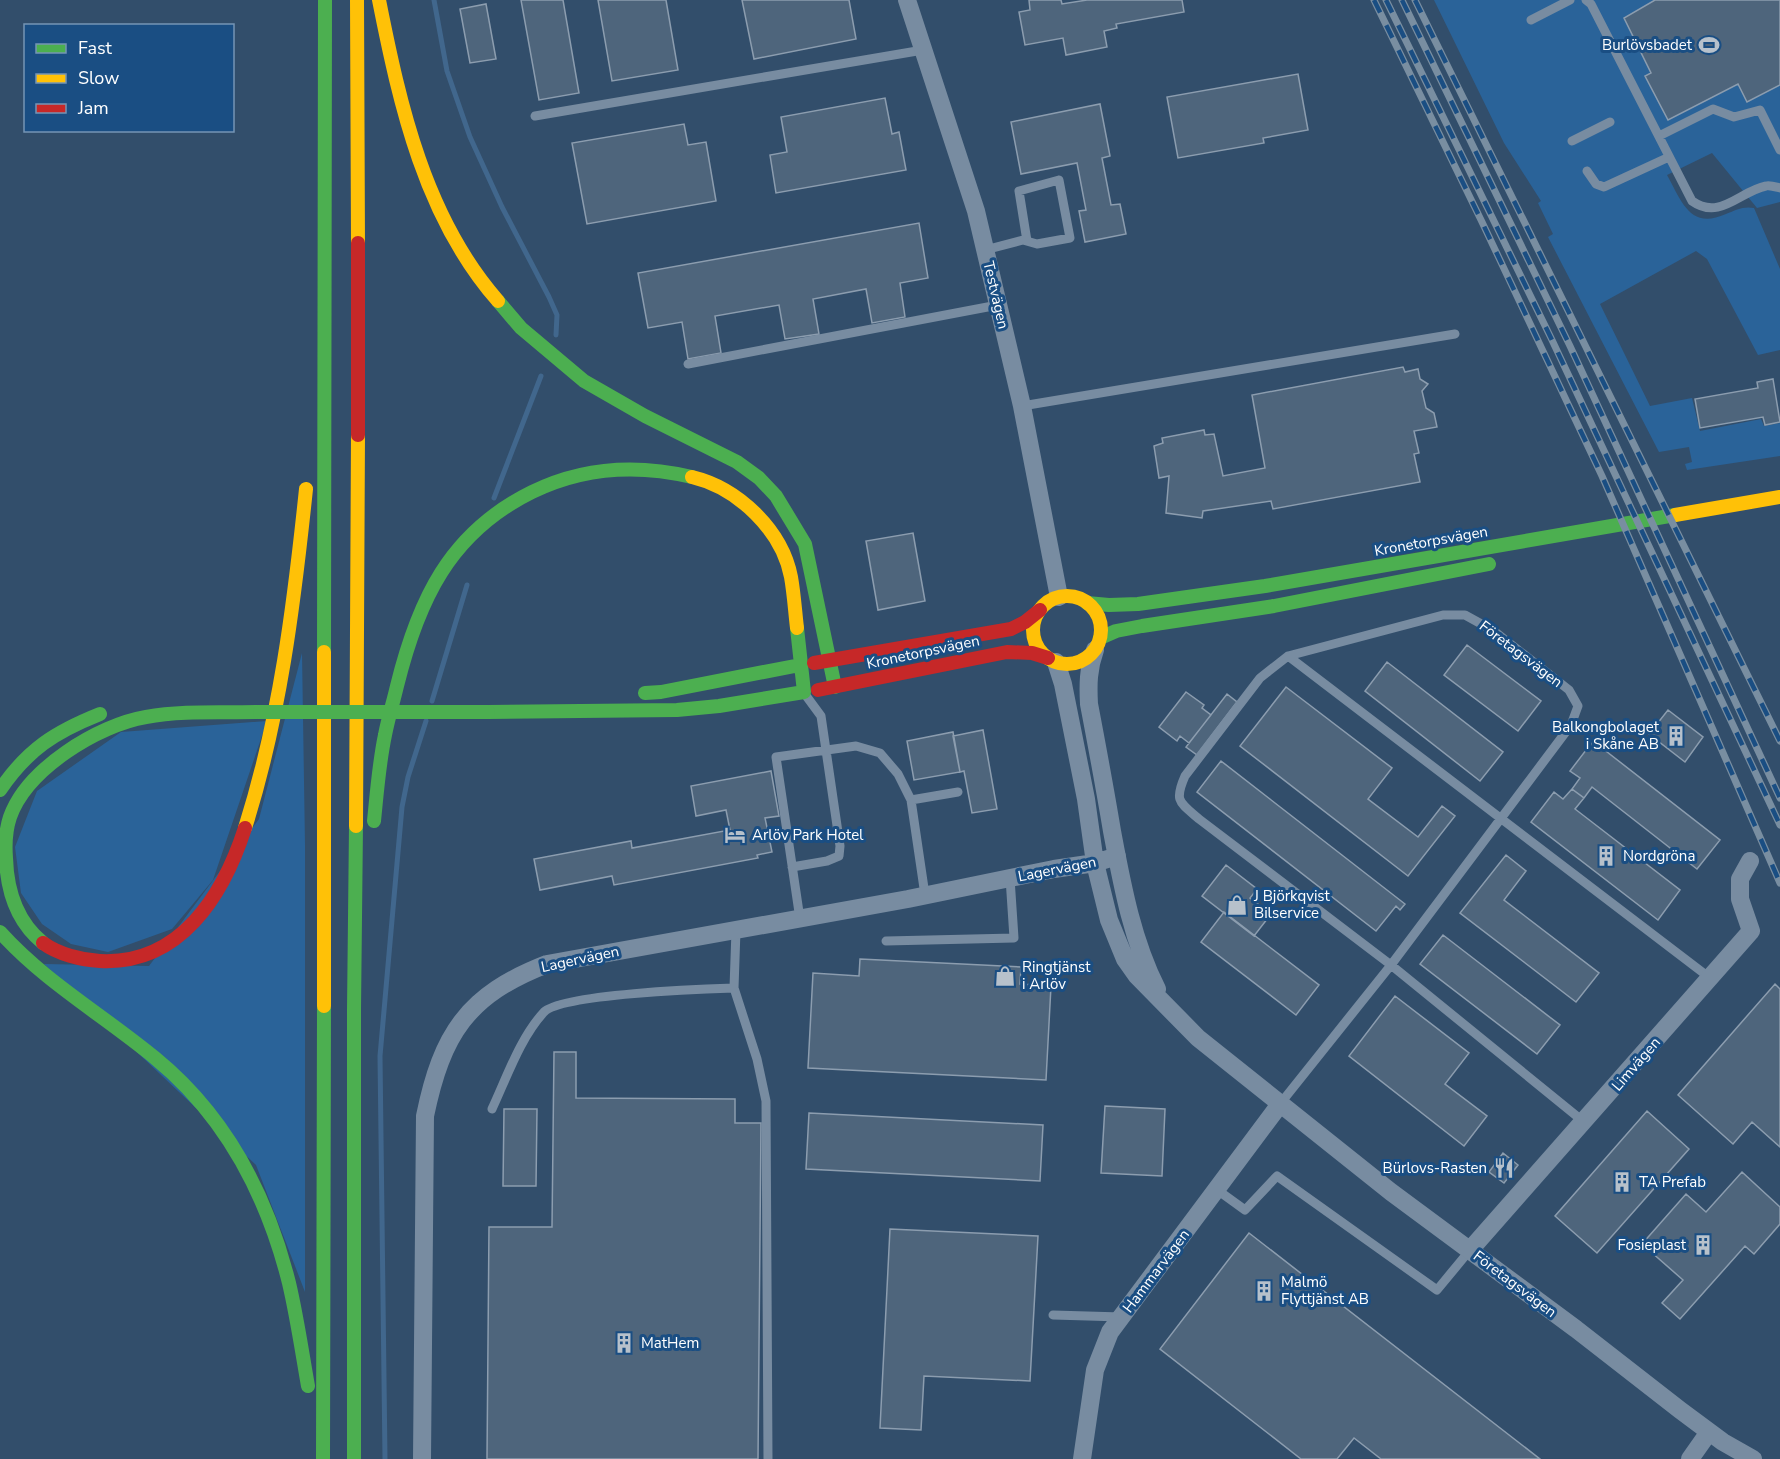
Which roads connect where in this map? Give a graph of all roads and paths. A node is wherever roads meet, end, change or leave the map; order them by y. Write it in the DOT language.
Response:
graph roads {
  1 [pos="325,0"];
  2 [pos="357,0"];
  3 [pos="379,0"];
  4 [pos="906,0"];
  5 [pos="1570,0"];
  6 [pos="1587,0"];
  7 [pos="1532,20"];
  8 [pos="923,50"];
  9 [pos="535,116"];
  10 [pos="1610,122"];
  11 [pos="1659,136"];
  12 [pos="1572,141"];
  13 [pos="1780,150"];
  14 [pos="1669,157"];
  15 [pos="1587,171"];
  16 [pos="1780,188"];
  17 [pos="1027,241"];
  18 [pos="985,250"];
  19 [pos="998,305"];
  20 [pos="324,327"];
  21 [pos="1455,334"];
  22 [pos="688,364"];
  23 [pos="1022,406"];
  24 [pos="311,445"];
  25 [pos="307,481"];
  26 [pos="1780,497"];
  27 [pos="1780,509"];
  28 [pos="1644,534"];
  29 [pos="1506,561"];
  30 [pos="1059,597"];
  31 [pos="1087,603"];
  32 [pos="1040,610"];
  33 [pos="1097,644"];
  34 [pos="1288,656"];
  35 [pos="1052,660"];
  36 [pos="831,661"];
  37 [pos="800,665"];
  38 [pos="835,687"];
  39 [pos="804,692"];
  40 [pos="627,694"];
  41 [pos="558,698"];
  42 [pos="142,703"];
  43 [pos="261,707"];
  44 [pos="488,707"];
  45 [pos="114,710"];
  46 [pos="826,749"];
  47 [pos="0,790"];
  48 [pos="958,792"];
  49 [pos="911,800"];
  50 [pos="1500,817"];
  51 [pos="373,835"];
  52 [pos="1117,856"];
  53 [pos="1750,861"];
  54 [pos="1095,862"];
  55 [pos="792,867"];
  56 [pos="369,870"];
  57 [pos="1010,878"];
  58 [pos="925,895"];
  59 [pos="800,919"];
  60 [pos="736,930"];
  61 [pos="0,932"];
  62 [pos="886,941"];
  63 [pos="1391,965"];
  64 [pos="1710,978"];
  65 [pos="734,988"];
  66 [pos="1165,1004"];
  67 [pos="354,1010"];
  68 [pos="1280,1104"];
  69 [pos="492,1109"];
  70 [pos="1584,1122"];
  71 [pos="1216,1190"];
  72 [pos="1470,1250"];
  73 [pos="1053,1315"];
  74 [pos="1122,1317"];
  75 [pos="1709,1432"];
  76 [pos="321,1459"];
  77 [pos="354,1459"];
  78 [pos="422,1459"];
  79 [pos="768,1459"];
  80 [pos="1082,1459"];
  81 [pos="1690,1459"];
  82 [pos="1753,1459"];
  1 -- 20 [label="main road"];
  2 -- 67 [label="main road"];
  3 -- 36 [label="main road"];
  4 -- 8 [label="street, Testvägen"];
  5 -- 7 [label="lane"];
  6 -- 11 [label="lane"];
  8 -- 9 [label="lane"];
  8 -- 18 [label="street, Testvägen"];
  10 -- 12 [label="lane"];
  11 -- 13 [label="lane"];
  11 -- 14 [label="lane"];
  14 -- 15 [label="lane"];
  14 -- 16 [label="lane"];
  17 -- 17 [label="lane"];
  17 -- 18 [label="lane"];
  18 -- 19 [label="street, Testvägen"];
  19 -- 22 [label="lane"];
  19 -- 23 [label="street, Testvägen"];
  20 -- 24 [label="main road"];
  20 -- 76 [label="main road"];
  21 -- 23 [label="lane"];
  23 -- 30 [label="street, Testvägen"];
  25 -- 43 [label="main road"];
  26 -- 31 [label="main road, Kronetorpsvägen"];
  27 -- 28 [label="main road"];
  29 -- 33 [label="main road"];
  30 -- 31 [label="main road"];
  30 -- 32 [label="main road"];
  31 -- 33 [label="main road"];
  32 -- 35 [label="main road"];
  32 -- 36 [label="main road, Kronetorpsvägen"];
  33 -- 35 [label="main road"];
  33 -- 52 [label="street, Företagsvägen"];
  34 -- 50 [label="lane"];
  34 -- 50 [label="lane, Företagsvägen"];
  34 -- 63 [label="lane, Företagsvägen"];
  35 -- 38 [label="main road, Kronetorpsvägen"];
  35 -- 54 [label="street, Företagsvägen"];
  36 -- 37 [label="main road, Kronetorpsvägen"];
  36 -- 38 [label="main road"];
  37 -- 39 [label="main road"];
  37 -- 40 [label="main road, Kronetorpsvägen"];
  37 -- 51 [label="main road"];
  38 -- 39 [label="main road, Kronetorpsvägen"];
  39 -- 44 [label="main road, Kronetorpsvägen"];
  39 -- 46 [label="lane"];
  41 -- 44 [label="main road"];
  42 -- 43 [label="main road"];
  43 -- 44 [label="main road"];
  45 -- 47 [label="main road"];
  46 -- 49 [label="lane"];
  46 -- 55 [label="lane"];
  46 -- 55 [label="lane"];
  48 -- 49 [label="lane"];
  49 -- 58 [label="lane"];
  50 -- 63 [label="lane, Företagsvägen"];
  50 -- 64 [label="lane"];
  52 -- 54 [label="street, Lagervägen"];
  52 -- 66 [label="street, Företagsvägen"];
  53 -- 64 [label="street, Limvägen"];
  54 -- 57 [label="street, Lagervägen"];
  54 -- 66 [label="street, Företagsvägen"];
  55 -- 59 [label="lane"];
  56 -- 67 [label="main road"];
  57 -- 58 [label="street, Lagervägen"];
  57 -- 62 [label="lane"];
  58 -- 59 [label="street, Lagervägen"];
  59 -- 60 [label="street, Lagervägen"];
  60 -- 65 [label="lane"];
  60 -- 78 [label="street, Lagervägen"];
  61 -- 76 [label="main road"];
  63 -- 68 [label="lane, Företagsvägen"];
  63 -- 70 [label="lane, Företagsvägen"];
  64 -- 70 [label="street, Limvägen"];
  65 -- 69 [label="lane"];
  65 -- 79 [label="lane"];
  66 -- 68 [label="street, Företagsvägen"];
  67 -- 77 [label="main road"];
  68 -- 71 [label="street, Hammarvägen"];
  68 -- 72 [label="street, Företagsvägen"];
  70 -- 72 [label="street, Limvägen"];
  71 -- 72 [label="lane"];
  71 -- 74 [label="street, Hammarvägen"];
  72 -- 75 [label="street, Företagsvägen"];
  73 -- 74 [label="lane"];
  74 -- 80 [label="street, Hammarvägen"];
  75 -- 81 [label="street"];
  75 -- 82 [label="street, Företagsvägen"];
}
